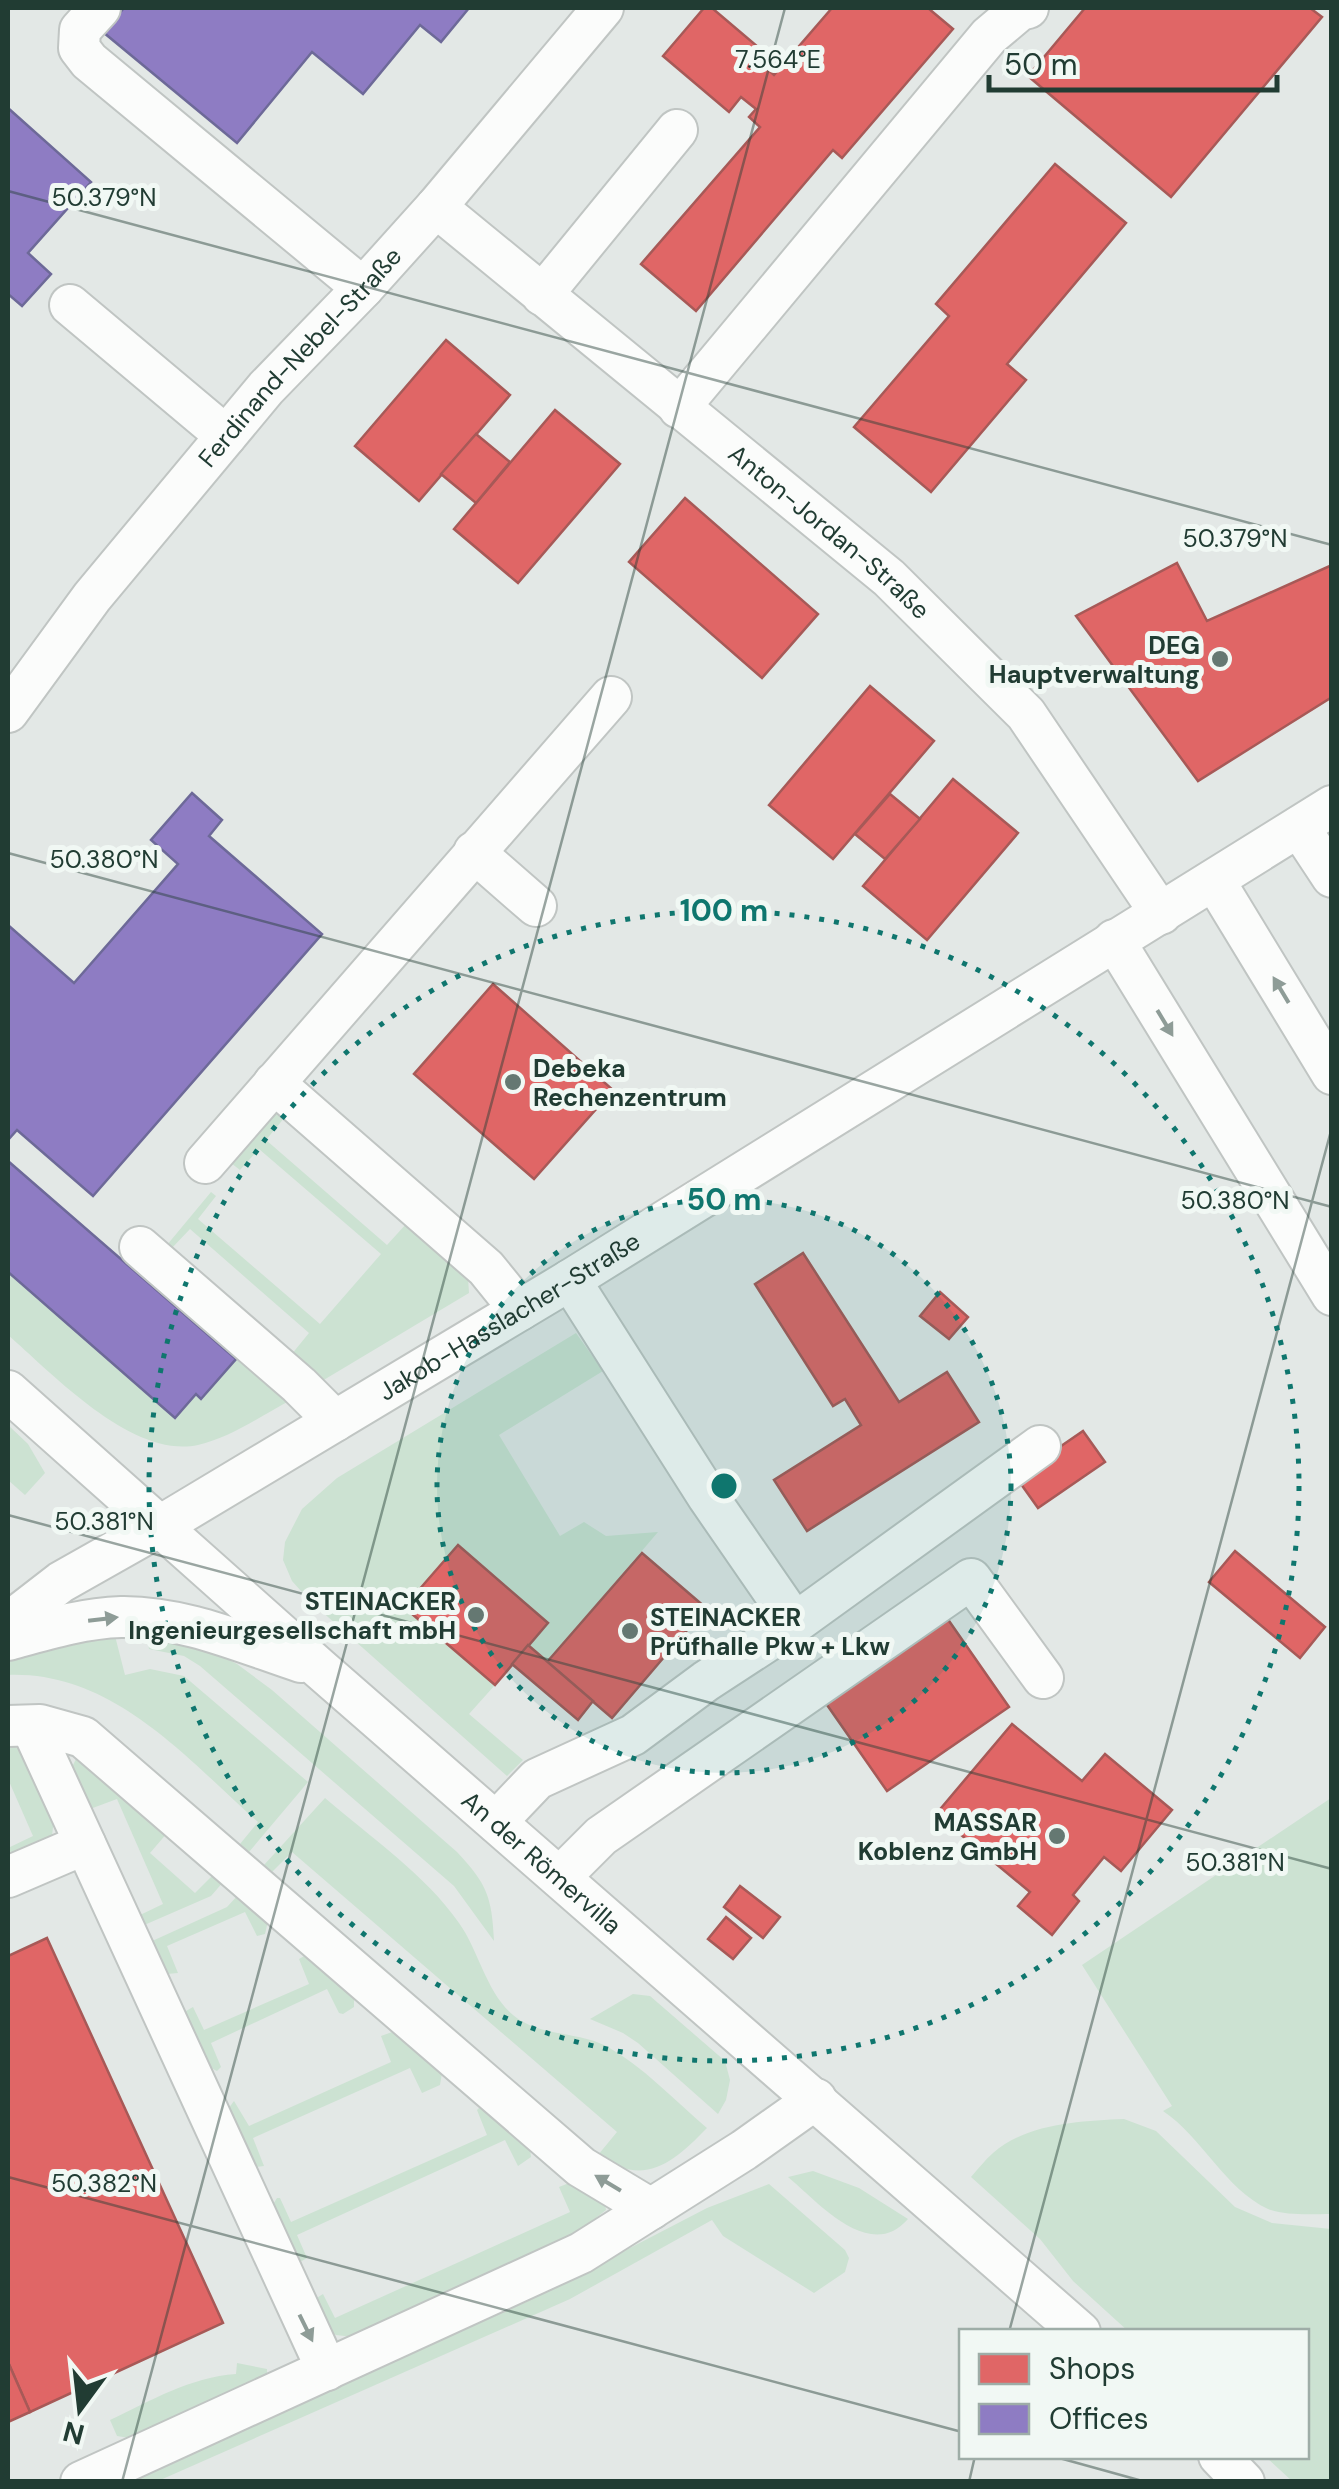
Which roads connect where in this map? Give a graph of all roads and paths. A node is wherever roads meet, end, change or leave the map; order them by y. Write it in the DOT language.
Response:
graph roads {
  1 [pos="100,8"];
  2 [pos="603,8"];
  3 [pos="1028,8"];
  4 [pos="678,130"];
  5 [pos="436,207"];
  6 [pos="363,288"];
  7 [pos="542,295"];
  8 [pos="70,304"];
  9 [pos="679,408"];
  10 [pos="226,436"];
  11 [pos="610,697"];
  12 [pos="8,712"];
  13 [pos="1315,817"];
  14 [pos="474,852"];
  15 [pos="1332,877"];
  16 [pos="1214,880"];
  17 [pos="536,906"];
  18 [pos="1161,914"];
  19 [pos="1114,940"];
  20 [pos="1332,1074"];
  21 [pos="274,1084"];
  22 [pos="205,1163"];
  23 [pos="140,1247"];
  24 [pos="570,1280"];
  25 [pos="1332,1294"];
  26 [pos="520,1310"];
  27 [pos="8,1391"];
  28 [pos="335,1421"];
  29 [pos="1040,1446"];
  30 [pos="160,1526"];
  31 [pos="61,1582"];
  32 [pos="8,1601"];
  33 [pos="8,1623"];
  34 [pos="794,1624"];
  35 [pos="8,1640"];
  36 [pos="319,1668"];
  37 [pos="1043,1678"];
  38 [pos="19,1726"];
  39 [pos="496,1822"];
  40 [pos="85,1844"];
  41 [pos="560,1877"];
  42 [pos="8,1878"];
  43 [pos="816,2098"];
  44 [pos="651,2209"];
  45 [pos="1077,2329"];
  46 [pos="326,2370"];
  47 [pos="1222,2459"];
  48 [pos="81,2482"];
  49 [pos="1244,2482"];
  1 -- 6 [label="street"];
  2 -- 5 [label="street, Ferdinand-Nebel-Straße"];
  3 -- 9 [label="street"];
  4 -- 7 [label="street"];
  5 -- 6 [label="street, Ferdinand-Nebel-Straße"];
  5 -- 7 [label="street, Anton-Jordan-Straße"];
  6 -- 10 [label="street, Ferdinand-Nebel-Straße"];
  7 -- 9 [label="street, Anton-Jordan-Straße"];
  8 -- 10 [label="street"];
  9 -- 18 [label="street, Anton-Jordan-Straße"];
  10 -- 12 [label="street, Ferdinand-Nebel-Straße"];
  11 -- 14 [label="street"];
  13 -- 15 [label="street"];
  13 -- 16 [label="street, Jakob-Hasslacher-Straße"];
  14 -- 17 [label="street"];
  14 -- 21 [label="street"];
  16 -- 18 [label="street, Jakob-Hasslacher-Straße"];
  20 -- 16 [label="street, one-way"];
  18 -- 19 [label="street, Jakob-Hasslacher-Straße"];
  19 -- 24 [label="street, Jakob-Hasslacher-Straße"];
  19 -- 25 [label="street, one-way"];
  21 -- 22 [label="street"];
  21 -- 26 [label="street"];
  23 -- 28 [label="street"];
  24 -- 26 [label="street, Jakob-Hasslacher-Straße"];
  24 -- 34 [label="street"];
  26 -- 28 [label="street, Jakob-Hasslacher-Straße"];
  27 -- 30 [label="street, An der Römervilla"];
  28 -- 30 [label="street, Jakob-Hasslacher-Straße"];
  29 -- 34 [label="street"];
  30 -- 31 [label="street, Jakob-Hasslacher-Straße"];
  30 -- 36 [label="street, An der Römervilla"];
  31 -- 32 [label="street"];
  31 -- 33 [label="street"];
  34 -- 39 [label="street"];
  35 -- 36 [label="street, one-way"];
  36 -- 39 [label="street, An der Römervilla"];
  37 -- 41 [label="street"];
  38 -- 40 [label="street"];
  44 -- 38 [label="street, one-way"];
  39 -- 41 [label="street, An der Römervilla"];
  40 -- 42 [label="street"];
  40 -- 46 [label="street, one-way"];
  41 -- 43 [label="street, An der Römervilla"];
  43 -- 44 [label="street"];
  43 -- 45 [label="street, An der Römervilla"];
  44 -- 46 [label="street"];
  46 -- 48 [label="street"];
  47 -- 49 [label="street"];
}
